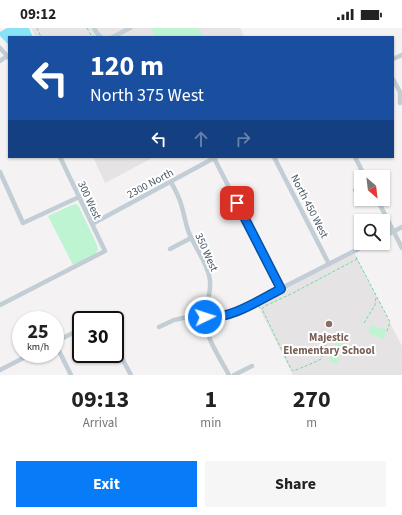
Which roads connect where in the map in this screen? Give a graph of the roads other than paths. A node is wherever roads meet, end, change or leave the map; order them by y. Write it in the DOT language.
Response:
graph roads {
  1 [pos="94,28"];
  2 [pos="130,28"];
  3 [pos="100,36"];
  4 [pos="115,36"];
  5 [pos="0,48"];
  6 [pos="8,57"];
  7 [pos="0,61"];
  8 [pos="394,81"];
  9 [pos="400,103"];
  10 [pos="60,158"];
  11 [pos="215,158"];
  12 [pos="275,158"];
  13 [pos="356,158"];
  14 [pos="362,170"];
  15 [pos="0,172"];
  16 [pos="171,182"];
  17 [pos="79,197"];
  18 [pos="380,206"];
  19 [pos="92,224"];
  20 [pos="402,227"];
  21 [pos="393,231"];
  22 [pos="390,232"];
  23 [pos="191,238"];
  24 [pos="402,248"];
  25 [pos="170,249"];
  26 [pos="356,250"];
  27 [pos="329,264"];
  28 [pos="281,289"];
  29 [pos="0,305"];
  30 [pos="205,317"];
  31 [pos="160,327"];
  32 [pos="64,361"];
  33 [pos="14,363"];
  34 [pos="124,363"];
  35 [pos="252,366"];
  36 [pos="0,370"];
  37 [pos="71,375"];
  38 [pos="130,375"];
  39 [pos="229,375"];
  40 [pos="234,375"];
  1 -- 3 [label="street"];
  2 -- 4 [label="street"];
  5 -- 6 [label="street"];
  6 -- 7 [label="street"];
  8 -- 9 [label="street"];
  10 -- 17 [label="street, 300 West"];
  11 -- 16 [label="street, 2300 North"];
  11 -- 28 [label="street"];
  12 -- 27 [label="street, North 450 West"];
  13 -- 14 [label="street"];
  15 -- 17 [label="street"];
  16 -- 19 [label="street, 2300 North"];
  16 -- 23 [label="street, 350 West"];
  17 -- 19 [label="street, 300 West"];
  18 -- 21 [label="street"];
  19 -- 29 [label="street, 300 West"];
  20 -- 21 [label="street"];
  21 -- 22 [label="street"];
  21 -- 24 [label="street"];
  23 -- 25 [label="street"];
  23 -- 30 [label="street, 350 West"];
  26 -- 27 [label="street"];
  27 -- 28 [label="street"];
  28 -- 30 [label="street"];
  30 -- 31 [label="street"];
  30 -- 39 [label="street, 350 West"];
  32 -- 37 [label="street"];
  33 -- 36 [label="street"];
  34 -- 38 [label="street"];
  35 -- 40 [label="street"];
}
